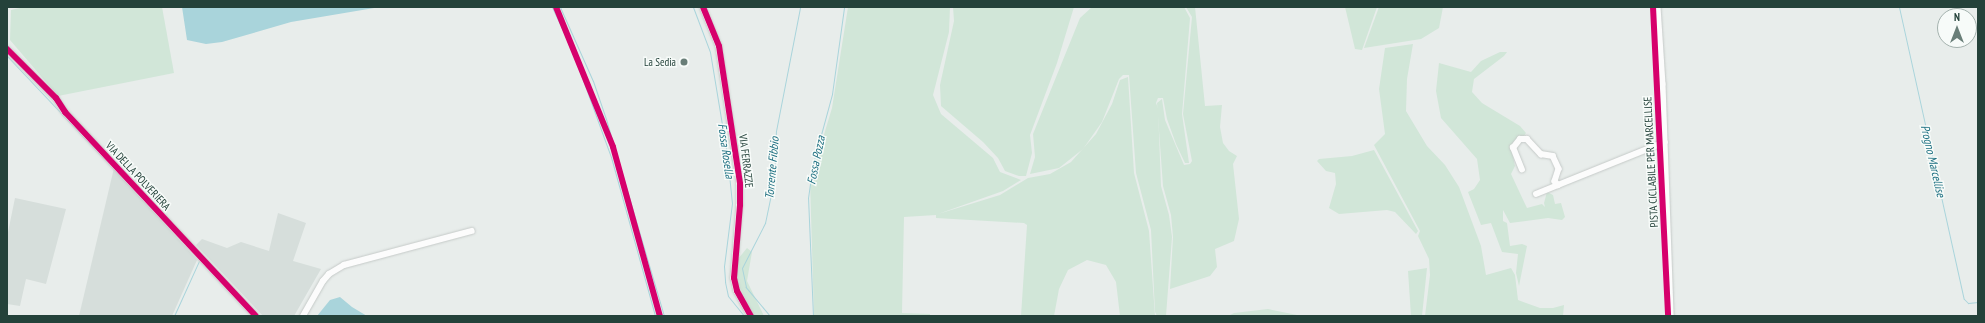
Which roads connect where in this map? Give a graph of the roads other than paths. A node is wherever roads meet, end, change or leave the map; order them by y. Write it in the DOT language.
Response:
graph roads {
  1 [pos="703,7"];
  2 [pos="1659,7"];
  3 [pos="7,49"];
  4 [pos="1665,142"];
  5 [pos="1522,170"];
  6 [pos="1560,184"];
  7 [pos="1536,194"];
  8 [pos="472,231"];
  9 [pos="256,316"];
  10 [pos="303,316"];
  11 [pos="751,316"];
  12 [pos="1672,316"];
  1 -- 11 [label="street, VIA FERRAZZE"];
  2 -- 4 [label="street"];
  3 -- 9 [label="street, VIA DELLA POLVERIERA"];
  4 -- 6 [label="street"];
  4 -- 12 [label="street"];
  5 -- 6 [label="street"];
  6 -- 7 [label="street"];
  8 -- 10 [label="street"];
}
